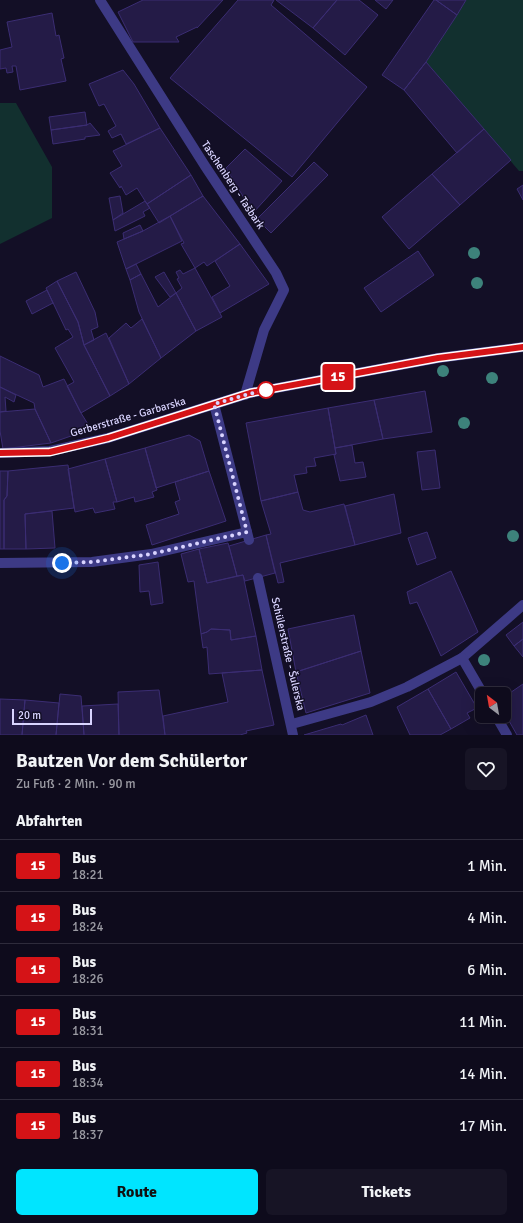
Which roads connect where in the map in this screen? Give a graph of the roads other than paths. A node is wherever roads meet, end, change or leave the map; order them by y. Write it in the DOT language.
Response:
graph roads {
  1 [pos="100,0"];
  2 [pos="523,347"];
  3 [pos="245,395"];
  4 [pos="214,404"];
  5 [pos="0,453"];
  6 [pos="0,563"];
  7 [pos="258,578"];
  8 [pos="523,606"];
  9 [pos="462,658"];
  10 [pos="479,687"];
  11 [pos="500,723"];
  12 [pos="292,724"];
  13 [pos="294,735"];
  14 [pos="507,735"];
  1 -- 3 [label="street, Taschenberg - Tašbark"];
  2 -- 3 [label="street, Gerberstraße - Garbarska"];
  3 -- 4 [label="street, Gerberstraße - Garbarska"];
  4 -- 5 [label="street, Gerberstraße - Garbarska"];
  4 -- 6 [label="street"];
  7 -- 12 [label="street, Schülerstraße - Šulerska"];
  8 -- 9 [label="street"];
  9 -- 10 [label="street"];
  9 -- 12 [label="street"];
  11 -- 14 [label="street"];
  12 -- 13 [label="street, Schülerstraße - Šulerska"];
}
